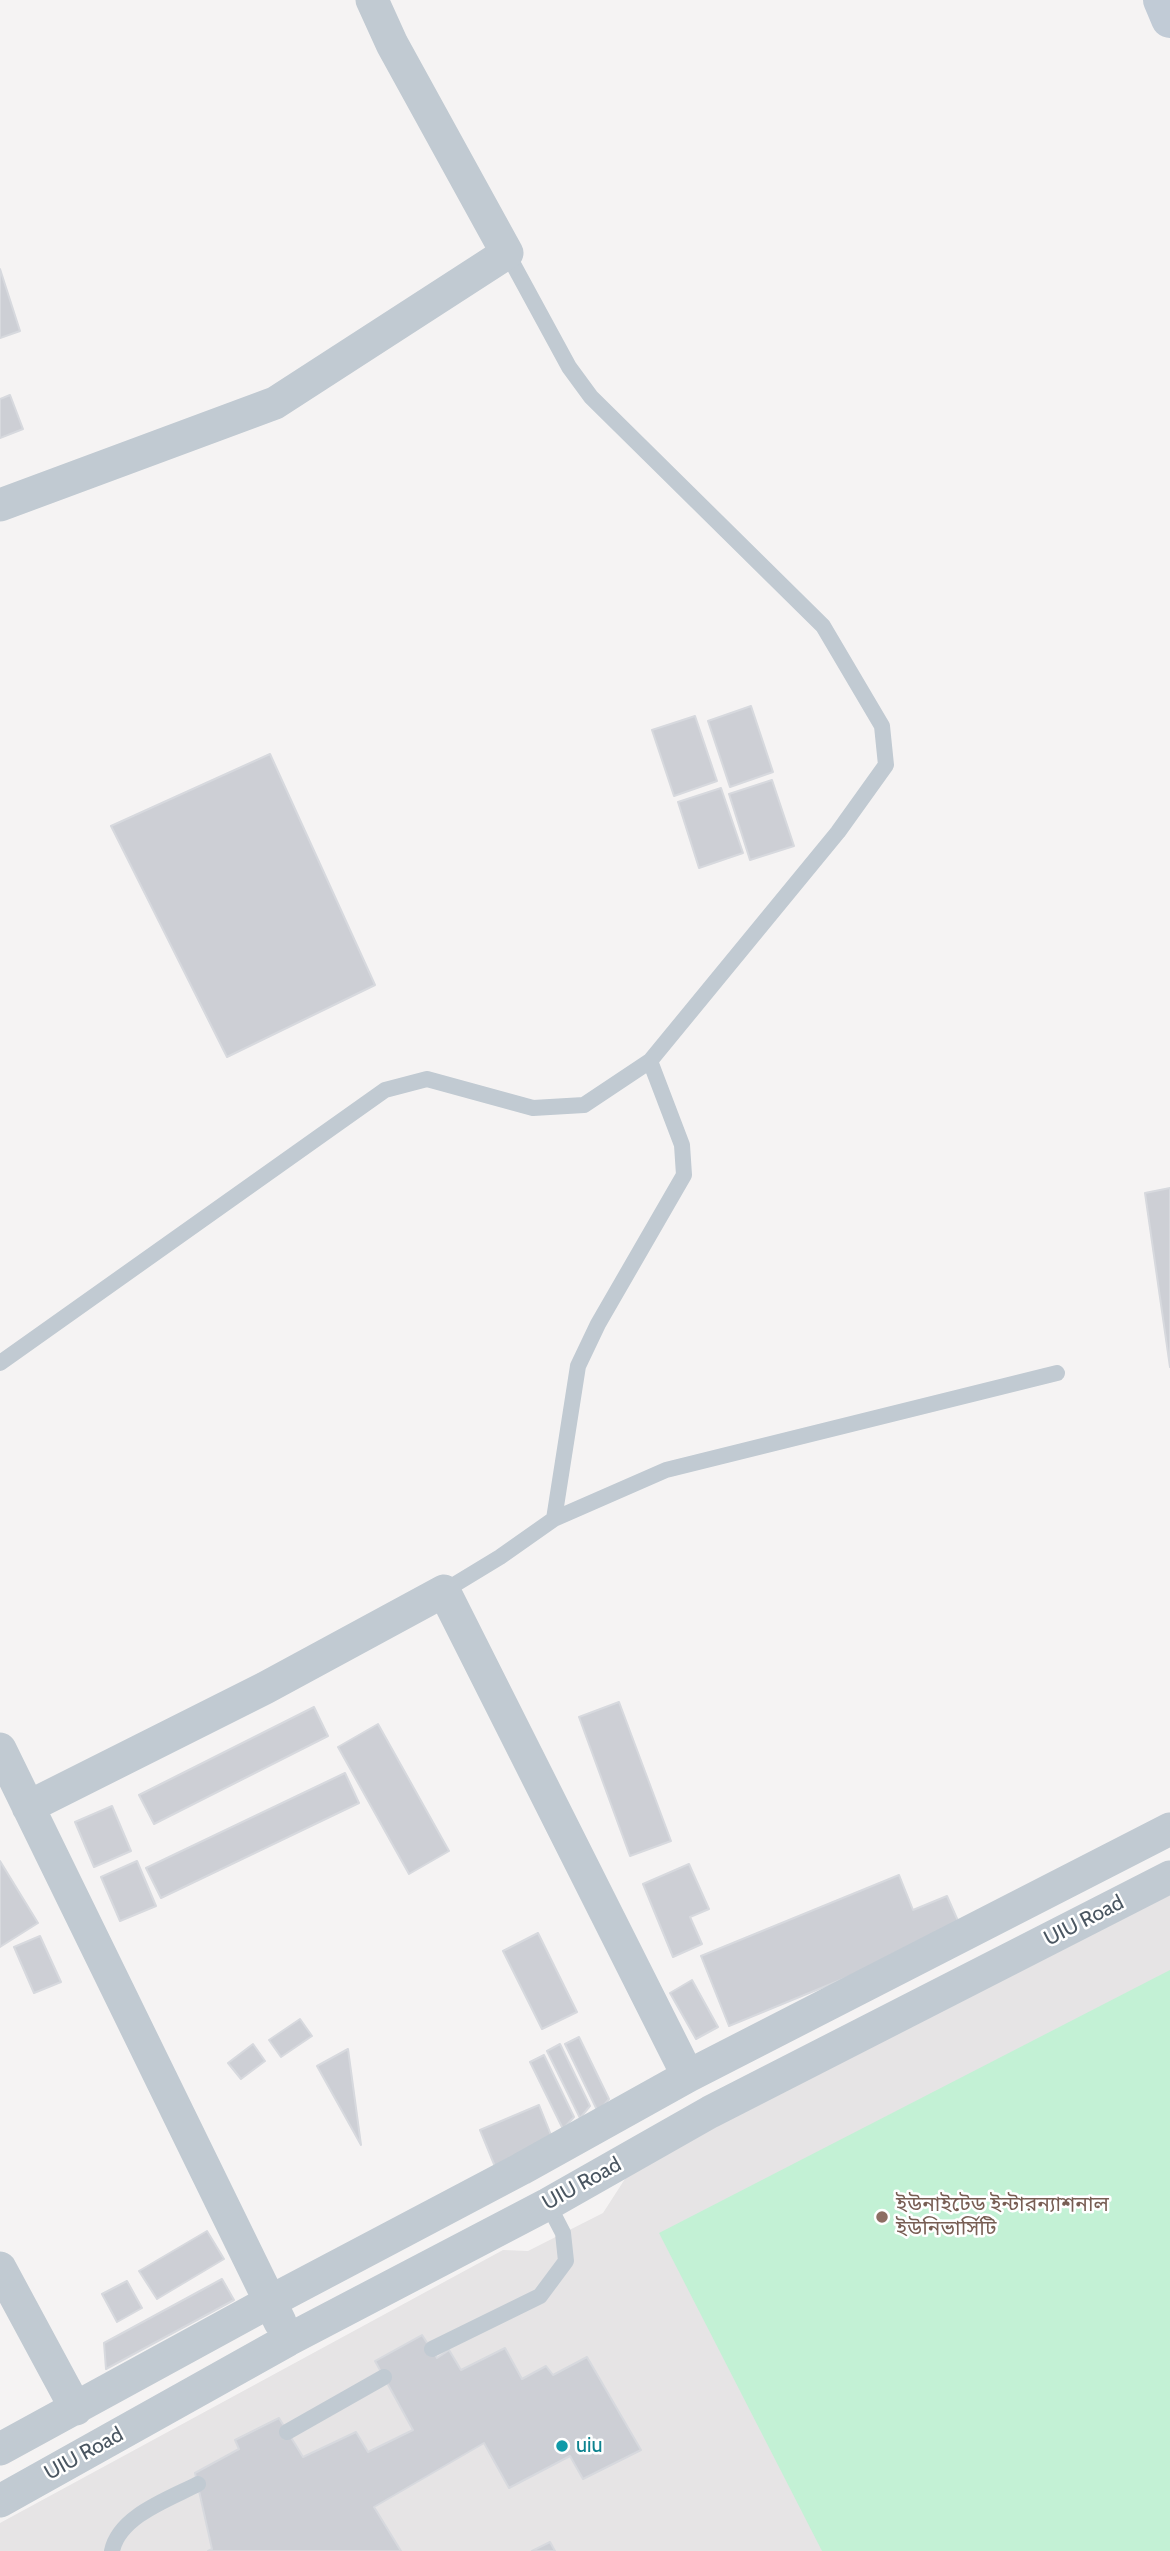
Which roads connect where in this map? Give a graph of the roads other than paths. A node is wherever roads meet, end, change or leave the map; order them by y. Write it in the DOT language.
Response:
graph roads {
  1 [pos="372,0"];
  2 [pos="1162,0"];
  3 [pos="1170,19"];
  4 [pos="508,253"];
  5 [pos="0,505"];
  6 [pos="650,1061"];
  7 [pos="0,1363"];
  8 [pos="1057,1373"];
  9 [pos="554,1519"];
  10 [pos="444,1591"];
  11 [pos="0,1749"];
  12 [pos="28,1807"];
  13 [pos="1170,1829"];
  14 [pos="1170,1877"];
  15 [pos="688,2076"];
  16 [pos="548,2204"];
  17 [pos="0,2268"];
  18 [pos="271,2301"];
  19 [pos="288,2340"];
  20 [pos="432,2350"];
  21 [pos="384,2377"];
  22 [pos="76,2409"];
  23 [pos="287,2432"];
  24 [pos="0,2449"];
  25 [pos="198,2484"];
  26 [pos="0,2501"];
  27 [pos="112,2551"];
  1 -- 4 [label="street"];
  2 -- 3 [label="main road"];
  4 -- 5 [label="street"];
  4 -- 6 [label="lane"];
  6 -- 7 [label="lane"];
  6 -- 9 [label="lane"];
  8 -- 9 [label="lane"];
  9 -- 10 [label="lane"];
  10 -- 12 [label="street"];
  10 -- 15 [label="street"];
  11 -- 12 [label="street"];
  12 -- 18 [label="street"];
  13 -- 15 [label="street, UIU Road"];
  14 -- 16 [label="street, UIU Road"];
  15 -- 18 [label="street, UIU Road"];
  16 -- 19 [label="street, UIU Road"];
  16 -- 20 [label="lane"];
  17 -- 22 [label="street"];
  18 -- 19 [label="street"];
  18 -- 22 [label="street, UIU Road"];
  19 -- 26 [label="street, UIU Road"];
  21 -- 23 [label="lane"];
  22 -- 24 [label="street, UIU Road"];
  25 -- 27 [label="lane"];
}
